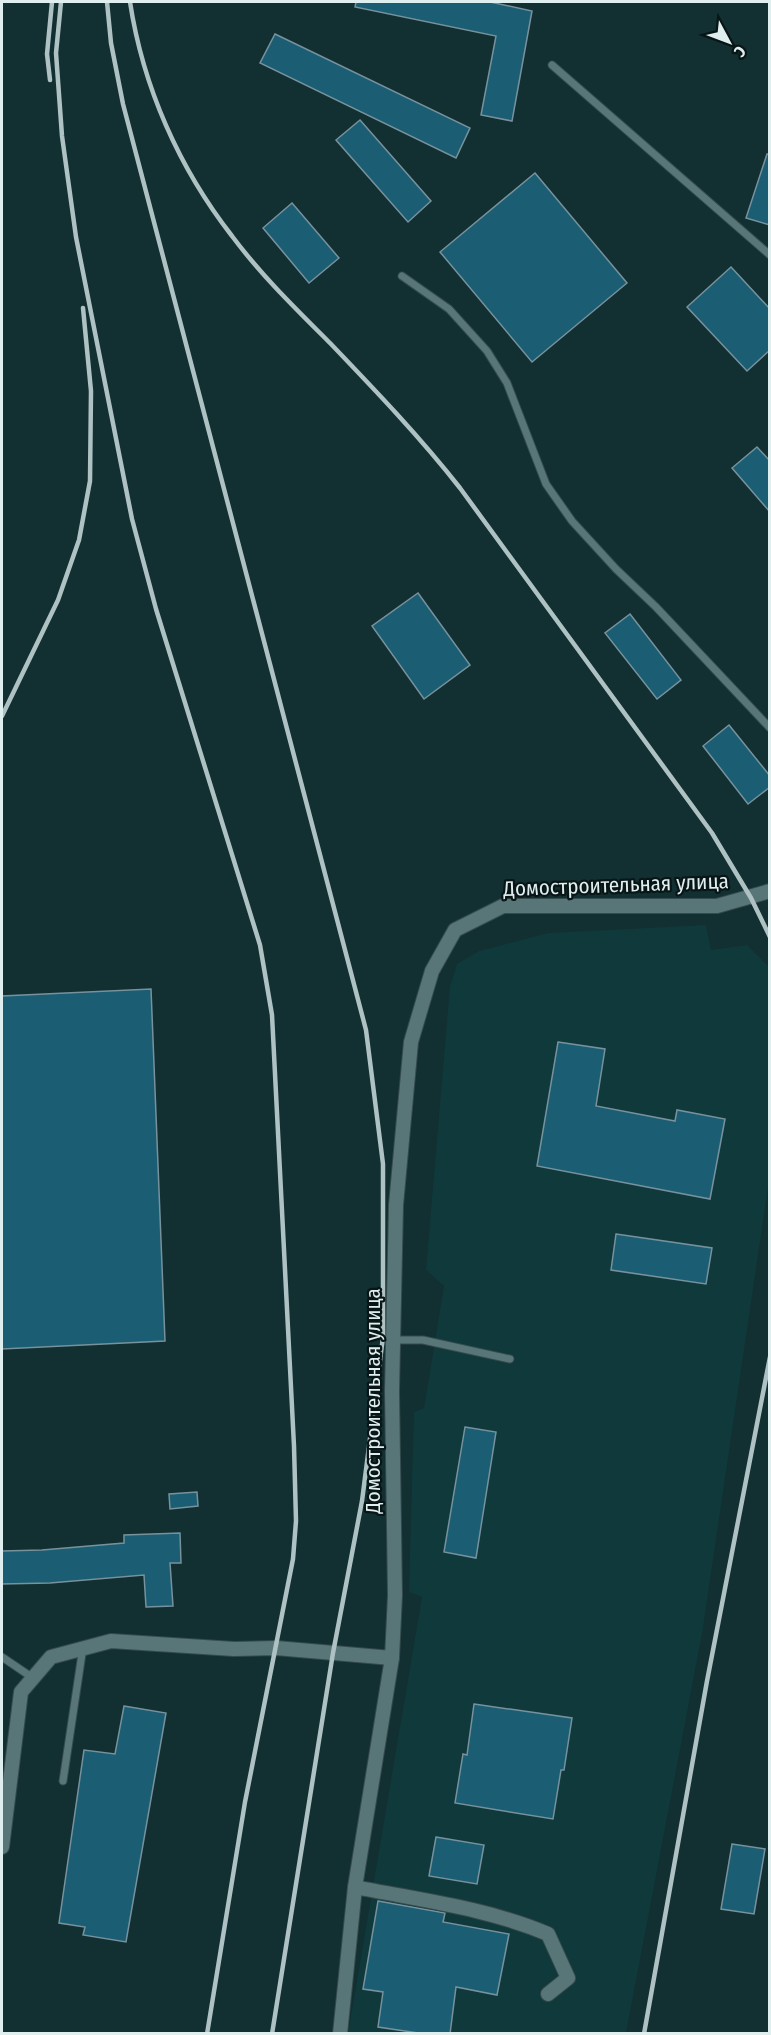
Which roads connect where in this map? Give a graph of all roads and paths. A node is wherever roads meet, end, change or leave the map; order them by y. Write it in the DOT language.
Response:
graph roads {
  1 [pos="552,65"];
  2 [pos="770,255"];
  3 [pos="402,276"];
  4 [pos="770,728"];
  5 [pos="770,891"];
  6 [pos="393,1340"];
  7 [pos="510,1359"];
  8 [pos="83,1647"];
  9 [pos="2,1657"];
  10 [pos="392,1658"];
  11 [pos="33,1678"];
  12 [pos="63,1781"];
  13 [pos="2,1847"];
  14 [pos="355,1887"];
  15 [pos="548,1994"];
  16 [pos="340,2034"];
  1 -- 2 [label="lane"];
  3 -- 4 [label="lane"];
  5 -- 6 [label="street, Домостроительная улица"];
  6 -- 7 [label="lane"];
  6 -- 10 [label="street, Домостроительная улица"];
  8 -- 10 [label="street"];
  8 -- 11 [label="street"];
  8 -- 12 [label="lane"];
  9 -- 11 [label="lane"];
  10 -- 14 [label="street, Домостроительная улица"];
  11 -- 13 [label="street"];
  14 -- 15 [label="street"];
  14 -- 16 [label="street, Домостроительная улица"];
}
